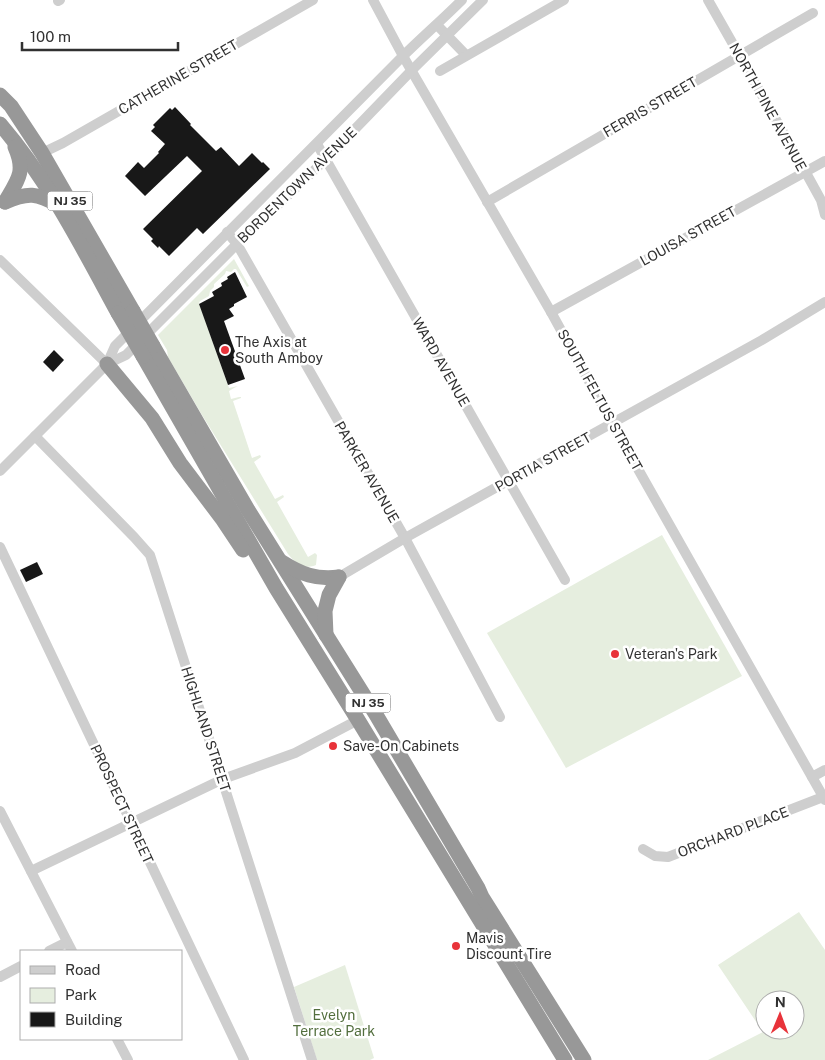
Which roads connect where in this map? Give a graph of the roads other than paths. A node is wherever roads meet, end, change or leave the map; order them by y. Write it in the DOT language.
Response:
graph roads {
  1 [pos="313,0"];
  2 [pos="372,0"];
  3 [pos="462,0"];
  4 [pos="482,0"];
  5 [pos="564,0"];
  6 [pos="708,0"];
  7 [pos="814,13"];
  8 [pos="437,25"];
  9 [pos="447,35"];
  10 [pos="739,55"];
  11 [pos="403,56"];
  12 [pos="466,56"];
  13 [pos="412,70"];
  14 [pos="440,71"];
  15 [pos="0,95"];
  16 [pos="0,124"];
  17 [pos="11,136"];
  18 [pos="316,144"];
  19 [pos="42,153"];
  20 [pos="326,159"];
  21 [pos="825,161"];
  22 [pos="805,171"];
  23 [pos="487,202"];
  24 [pos="3,205"];
  25 [pos="59,205"];
  26 [pos="825,215"];
  27 [pos="227,232"];
  28 [pos="237,244"];
  29 [pos="0,260"];
  30 [pos="172,288"];
  31 [pos="179,301"];
  32 [pos="825,302"];
  33 [pos="125,312"];
  34 [pos="551,312"];
  35 [pos="148,351"];
  36 [pos="107,364"];
  37 [pos="612,423"];
  38 [pos="35,436"];
  39 [pos="0,471"];
  40 [pos="509,481"];
  41 [pos="405,538"];
  42 [pos="0,547"];
  43 [pos="279,560"];
  44 [pos="339,577"];
  45 [pos="565,580"];
  46 [pos="276,588"];
  47 [pos="326,637"];
  48 [pos="500,717"];
  49 [pos="358,720"];
  50 [pos="825,770"];
  51 [pos="812,777"];
  52 [pos="223,779"];
  53 [pos="824,798"];
  54 [pos="0,811"];
  55 [pos="131,823"];
  56 [pos="643,849"];
  57 [pos="31,871"];
  58 [pos="69,947"];
  59 [pos="54,950"];
  60 [pos="20,967"];
  61 [pos="0,977"];
  62 [pos="118,1040"];
  63 [pos="128,1060"];
  64 [pos="244,1060"];
  65 [pos="312,1060"];
  66 [pos="566,1060"];
  67 [pos="584,1060"];
  1 -- 19 [label="street, CATHERINE STREET"];
  2 -- 11 [label="street, SOUTH FELTUS STREET"];
  3 -- 8 [label="street, BORDENTOWN AVENUE"];
  4 -- 9 [label="street, BORDENTOWN AVENUE"];
  5 -- 12 [label="street"];
  6 -- 10 [label="street, NORTH PINE AVENUE"];
  7 -- 10 [label="street, FERRIS STREET"];
  8 -- 9 [label="street"];
  8 -- 11 [label="street, BORDENTOWN AVENUE"];
  9 -- 12 [label="street"];
  9 -- 13 [label="street, BORDENTOWN AVENUE"];
  10 -- 22 [label="street, NORTH PINE AVENUE"];
  10 -- 23 [label="street, FERRIS STREET"];
  11 -- 13 [label="street, SOUTH FELTUS STREET"];
  11 -- 18 [label="street, BORDENTOWN AVENUE"];
  12 -- 14 [label="street"];
  13 -- 20 [label="street, BORDENTOWN AVENUE"];
  13 -- 23 [label="street, SOUTH FELTUS STREET"];
  15 -- 19 [label="highway, NJ 35"];
  16 -- 17 [label="highway, NJ 35"];
  17 -- 24 [label="highway"];
  17 -- 25 [label="highway, NJ 35"];
  18 -- 20 [label="street, WARD AVENUE"];
  18 -- 27 [label="street, BORDENTOWN AVENUE"];
  19 -- 33 [label="highway, NJ 35"];
  20 -- 28 [label="street, BORDENTOWN AVENUE"];
  20 -- 40 [label="street, WARD AVENUE"];
  21 -- 22 [label="street, LOUISA STREET"];
  22 -- 26 [label="street, NORTH PINE AVENUE"];
  22 -- 34 [label="street, LOUISA STREET"];
  23 -- 34 [label="street, SOUTH FELTUS STREET"];
  24 -- 25 [label="highway"];
  25 -- 33 [label="highway, NJ 35"];
  27 -- 28 [label="street, PARKER AVENUE"];
  27 -- 30 [label="street, BORDENTOWN AVENUE"];
  28 -- 31 [label="street, BORDENTOWN AVENUE"];
  28 -- 41 [label="street, PARKER AVENUE"];
  29 -- 36 [label="street"];
  30 -- 31 [label="street"];
  30 -- 36 [label="street, BORDENTOWN AVENUE"];
  31 -- 36 [label="street, BORDENTOWN AVENUE"];
  32 -- 37 [label="street, PORTIA STREET"];
  33 -- 35 [label="highway, NJ 35, bridge"];
  34 -- 37 [label="street, SOUTH FELTUS STREET"];
  35 -- 43 [label="highway, NJ 35"];
  35 -- 46 [label="highway, NJ 35"];
  36 -- 38 [label="street, BORDENTOWN AVENUE"];
  36 -- 46 [label="highway"];
  37 -- 40 [label="street, PORTIA STREET"];
  37 -- 51 [label="street, SOUTH FELTUS STREET"];
  38 -- 39 [label="street, BORDENTOWN AVENUE"];
  38 -- 52 [label="street, HIGHLAND STREET"];
  40 -- 41 [label="street, PORTIA STREET"];
  40 -- 45 [label="street, WARD AVENUE"];
  41 -- 44 [label="street, PORTIA STREET"];
  41 -- 48 [label="street, PARKER AVENUE"];
  42 -- 55 [label="street, PROSPECT STREET"];
  43 -- 44 [label="highway"];
  43 -- 47 [label="highway, NJ 35"];
  44 -- 47 [label="highway"];
  46 -- 49 [label="highway, NJ 35"];
  47 -- 67 [label="highway, NJ 35"];
  49 -- 52 [label="street"];
  49 -- 66 [label="highway, NJ 35"];
  50 -- 51 [label="street"];
  51 -- 53 [label="street, SOUTH FELTUS STREET"];
  52 -- 55 [label="street"];
  52 -- 65 [label="street, HIGHLAND STREET"];
  53 -- 56 [label="street, ORCHARD PLACE"];
  54 -- 57 [label="street"];
  55 -- 57 [label="street"];
  55 -- 64 [label="street, PROSPECT STREET"];
  57 -- 58 [label="street"];
  58 -- 59 [label="street"];
  60 -- 61 [label="street"];
  62 -- 63 [label="street"];
}
